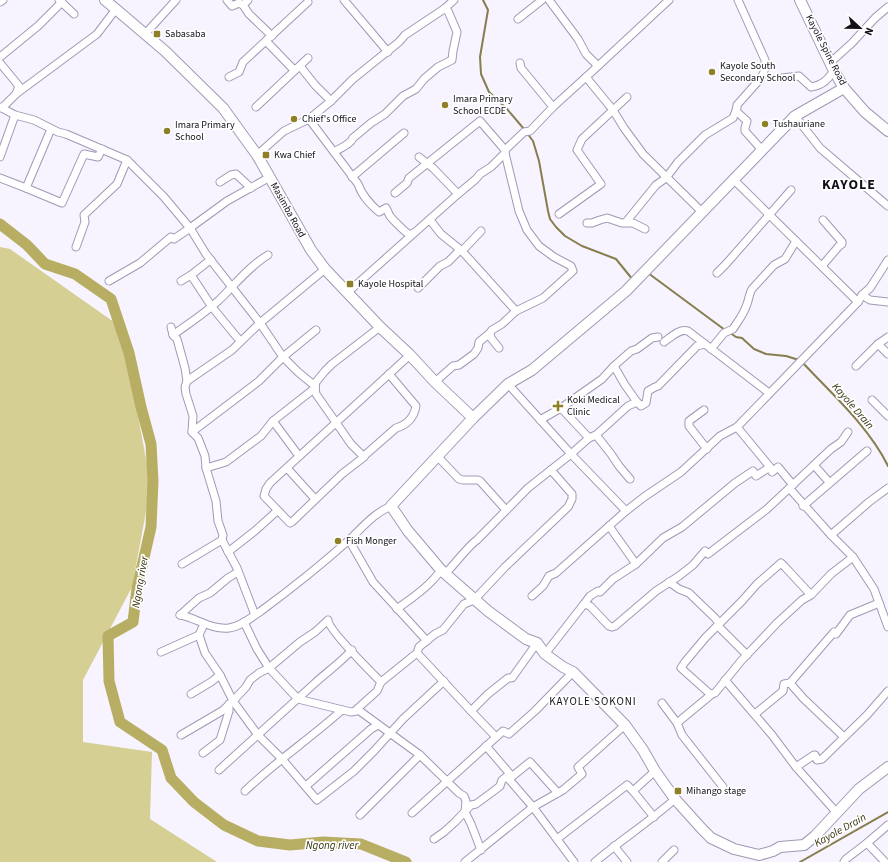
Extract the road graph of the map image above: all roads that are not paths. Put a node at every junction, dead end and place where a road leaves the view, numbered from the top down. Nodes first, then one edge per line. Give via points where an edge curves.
1 (3, 0) edge
2 (105, 0) edge
3 (176, 0) edge
4 (227, 0) edge
5 (344, 0) edge
6 (542, 0) edge
7 (549, 0) edge
8 (669, 0) edge
9 (738, 0) edge
10 (800, 0) edge
11 (60, 1) edge
12 (450, 1) edge
13 (0, 2) edge
14 (245, 2) edge
15 (308, 2) dead end
16 (888, 7) edge
17 (116, 9) junction
18 (444, 9) junction
19 (74, 14) dead end
20 (518, 19) dead end
21 (146, 34) junction
22 (269, 39) junction
23 (388, 52) junction
24 (0, 57) edge
25 (308, 58) dead end
26 (0, 63) edge
27 (520, 63) dead end
28 (598, 66) junction
29 (832, 66) junction
30 (297, 68) junction
31 (229, 77) dead end
32 (586, 77) junction
33 (782, 78) dead end
34 (844, 88) junction
35 (16, 94) junction
36 (628, 97) dead end
37 (331, 101) junction
38 (256, 107) dead end
39 (553, 107) junction
40 (1, 108) edge
41 (737, 108) junction
42 (613, 110) junction
43 (15, 115) junction
44 (795, 116) junction
45 (309, 119) junction
46 (51, 129) junction
47 (888, 131) edge
48 (404, 133) dead end
49 (102, 149) junction
50 (762, 150) junction
51 (505, 151) junction
52 (334, 152) junction
53 (256, 155) junction
54 (0, 157) edge
55 (419, 157) dead end
56 (127, 160) junction
57 (427, 163) junction
58 (270, 177) junction
59 (352, 177) junction
60 (0, 178) edge
61 (666, 178) junction
62 (733, 179) junction
63 (220, 182) dead end
64 (26, 188) junction
65 (251, 188) junction
66 (791, 190) dead end
67 (395, 193) dead end
68 (458, 194) junction
69 (888, 206) edge
70 (702, 212) junction
71 (559, 214) dead end
72 (771, 214) junction
73 (430, 220) junction
74 (823, 220) dead end
75 (626, 222) junction
76 (587, 223) dead end
77 (190, 228) junction
78 (645, 229) dead end
79 (481, 231) dead end
80 (413, 233) junction
81 (796, 241) junction
82 (76, 247) dead end
83 (461, 251) junction
84 (268, 255) dead end
85 (211, 260) junction
86 (888, 260) edge
87 (822, 266) junction
88 (325, 269) junction
89 (717, 273) dead end
90 (191, 275) junction
91 (109, 281) dead end
92 (181, 281) dead end
93 (232, 287) junction
94 (418, 288) dead end
95 (348, 292) junction
96 (862, 295) junction
97 (858, 302) junction
98 (888, 302) edge
99 (212, 307) junction
100 (516, 311) junction
101 (260, 323) junction
102 (171, 327) dead end
103 (380, 327) junction
104 (316, 330) dead end
105 (490, 333) junction
106 (173, 335) junction
107 (888, 337) edge
108 (240, 341) junction
109 (704, 344) junction
110 (878, 344) junction
111 (499, 348) dead end
112 (711, 349) junction
113 (888, 354) edge
114 (410, 355) junction
115 (283, 357) junction
116 (614, 366) junction
117 (856, 366) dead end
118 (389, 374) junction
119 (187, 381) junction
120 (435, 382) junction
121 (508, 384) junction
122 (315, 387) junction
123 (769, 393) junction
124 (872, 400) dead end
125 (637, 402) junction
126 (561, 408) junction
127 (704, 410) dead end
128 (888, 416) edge
129 (473, 418) junction
130 (540, 420) junction
131 (273, 421) junction
132 (336, 421) junction
133 (737, 427) junction
134 (192, 432) junction
135 (848, 432) dead end
136 (592, 436) junction
137 (707, 449) junction
138 (867, 451) dead end
139 (571, 454) junction
140 (299, 456) junction
141 (364, 456) junction
142 (438, 457) junction
143 (814, 465) junction
144 (206, 468) junction
145 (287, 468) junction
146 (551, 470) junction
147 (772, 472) dead end
148 (630, 479) dead end
149 (829, 482) junction
150 (791, 487) junction
151 (888, 488) edge
152 (315, 499) junction
153 (391, 506) junction
154 (803, 506) junction
155 (506, 510) junction
156 (626, 510) junction
157 (277, 511) junction
158 (609, 526) junction
159 (831, 536) junction
160 (222, 540) junction
161 (349, 540) junction
162 (228, 552) junction
163 (853, 557) junction
164 (182, 564) dead end
165 (636, 564) junction
166 (238, 572) junction
167 (443, 572) junction
168 (669, 582) junction
169 (811, 595) junction
170 (532, 596) dead end
171 (474, 600) junction
172 (879, 603) junction
173 (584, 604) junction
174 (397, 609) junction
175 (255, 615) junction
176 (244, 622) junction
177 (204, 624) junction
178 (718, 625) junction
179 (888, 627) edge
180 (199, 635) junction
181 (427, 641) junction
182 (537, 643) junction
183 (352, 650) junction
184 (161, 652) dead end
185 (418, 653) junction
186 (545, 654) junction
187 (747, 655) junction
188 (269, 668) junction
189 (573, 672) junction
190 (220, 675) junction
191 (725, 680) junction
192 (381, 682) junction
193 (444, 682) junction
194 (790, 683) junction
195 (888, 691) edge
196 (191, 694) dead end
197 (712, 694) junction
198 (298, 699) junction
199 (231, 703) junction
200 (662, 704) dead end
201 (357, 709) junction
202 (342, 710) junction
203 (470, 711) junction
204 (755, 714) junction
205 (677, 723) junction
206 (378, 724) junction
207 (625, 725) junction
208 (389, 732) junction
209 (181, 735) dead end
210 (258, 735) junction
211 (496, 737) junction
212 (844, 737) junction
213 (486, 746) junction
214 (203, 753) dead end
215 (420, 756) junction
216 (282, 759) junction
217 (796, 767) junction
218 (888, 767) edge
219 (219, 770) dead end
220 (655, 771) junction
221 (508, 778) junction
222 (448, 781) junction
223 (306, 786) junction
224 (723, 787) dead end
225 (633, 790) junction
226 (245, 791) dead end
227 (558, 793) junction
228 (675, 799) junction
229 (533, 807) junction
230 (465, 812) junction
231 (837, 812) junction
232 (412, 813) dead end
233 (360, 815) dead end
234 (654, 818) junction
235 (888, 825) edge
236 (434, 839) dead end
237 (557, 839) junction
238 (867, 843) junction
239 (614, 846) junction
240 (481, 850) junction
241 (674, 850) dead end
242 (474, 859) edge
243 (758, 859) edge
244 (465, 862) edge
245 (574, 862) edge
246 (595, 862) edge
247 (626, 862) edge
248 (662, 862) edge
249 (844, 862) edge
250 (885, 862) edge

1 - 13 street
2 - 17 street, Masimba Road
3 - 21 street
4 - 14 street via 232,6
5 - 23 street
6 - 20 street
7 - 28 street via 586,54
8 - 28 street
9 - 41 street via 765,60 765,67 764,74
10 - 29 street, Kayole Spine Road
11 - 19 street
11 - 24 street via 38,26
12 - 18 street
14 - 22 street via 249,14
15 - 22 street
16 - 29 street
17 - 21 street, Masimba Road
17 - 35 street via 97,34
18 - 23 street via 405,35
18 - 52 street via 448,11 457,32 452,60 435,70 416,89 403,96 385,114
21 - 53 street, Masimba Road via 223,108
22 - 30 street
22 - 31 street via 243,62 239,72
23 - 37 street via 353,79
25 - 30 street
26 - 35 street via 18,83
27 - 39 street via 521,68
28 - 32 street
29 - 33 street via 828,78 820,86 811,87 799,76
29 - 34 street, Kayole Spine Road
30 - 37 street
30 - 38 street
32 - 39 street
32 - 42 street
34 - 44 street
34 - 47 street, Kayole Spine Road via 865,112
35 - 40 street
36 - 42 street
37 - 45 street
39 - 51 street
40 - 43 street
41 - 50 street via 736,111 747,121 745,131
41 - 61 street via 732,118 705,135
42 - 61 street via 643,154
42 - 71 street via 582,139 577,150 602,184
43 - 46 street via 34,120
43 - 54 street
44 - 50 street
44 - 69 street via 820,148
45 - 52 street
45 - 53 street via 284,131
46 - 49 street
46 - 64 street
48 - 59 street
49 - 56 street
49 - 64 street via 98,158 84,154 62,203
50 - 62 street
51 - 57 street via 480,121
51 - 68 street via 491,167
51 - 100 street via 519,211 527,230 539,246 572,266 573,271 543,298
52 - 59 street
53 - 58 street, Masimba Road
55 - 57 street
56 - 77 street
56 - 82 street via 117,184 84,215 85,222
57 - 67 street via 408,178 407,183
57 - 68 street
58 - 65 street
58 - 88 street, Masimba Road via 311,250
59 - 80 street via 369,203 379,212 386,208 391,218 406,234
60 - 64 street
61 - 70 street
61 - 75 street via 656,185
62 - 70 street
62 - 72 street
63 - 65 street via 236,174
65 - 77 street
66 - 72 street
68 - 73 street
70 - 121 street via 626,291 532,370
72 - 81 street
72 - 89 street
73 - 80 street
73 - 83 street via 441,234
74 - 87 street via 842,244
75 - 76 street via 608,218 592,224
75 - 78 street
77 - 85 street
77 - 91 street via 174,239 171,238 140,263
79 - 83 street
80 - 95 street
81 - 87 street
81 - 112 street via 785,260 774,265 752,289 748,304 733,329 724,333
83 - 94 street via 440,266
83 - 100 street
84 - 93 street
85 - 90 street
85 - 93 street
86 - 96 street via 870,288
87 - 97 street
88 - 95 street, Masimba Road
88 - 101 street
90 - 92 street
90 - 99 street
93 - 99 street
93 - 101 street
95 - 103 street, Masimba Road
96 - 97 street
96 - 98 street via 870,300
97 - 123 street
99 - 106 street
99 - 108 street
100 - 105 street
101 - 108 street
101 - 115 street
102 - 106 street
103 - 114 street, Masimba Road
103 - 122 street via 332,364 316,382
104 - 115 street
105 - 111 street
105 - 120 street via 479,342 474,354 459,365 453,366
106 - 119 street via 177,339
107 - 110 street
108 - 119 street via 232,350
109 - 112 street
109 - 116 street via 685,330 681,330 661,339 652,338
109 - 125 street via 697,346 658,386 648,391 646,403 640,406
110 - 113 street
110 - 117 street
112 - 123 street
114 - 118 street
114 - 120 street, Masimba Road
115 - 122 street
115 - 134 street via 259,381
116 - 125 street
116 - 126 street via 602,379
118 - 132 street
118 - 141 street via 416,406 414,413 412,418 396,428
119 - 134 street via 185,387 193,416
120 - 129 street, Masimba Road
121 - 129 street
121 - 130 street
122 - 131 street
122 - 132 street via 316,394
123 - 133 street
124 - 128 street
125 - 136 street via 628,406
126 - 130 street
126 - 136 street
127 - 137 street via 689,423
129 - 142 street
130 - 139 street
131 - 140 street
131 - 144 street via 261,436 226,462
132 - 140 street
132 - 141 street via 351,444
133 - 137 street via 720,436
133 - 165 street via 770,467 756,476 752,471 735,483 690,521 663,538
134 - 144 street via 201,444
135 - 143 street via 841,442
136 - 139 street
136 - 148 street via 612,454
137 - 156 street via 681,472
138 - 149 street
139 - 146 street
139 - 156 street
140 - 145 street
141 - 152 street
142 - 153 street
142 - 155 street via 460,479 480,481
143 - 149 street
143 - 150 street
144 - 160 street via 216,501
145 - 152 street
145 - 157 street via 270,483 264,496
146 - 155 street
146 - 171 street via 572,494 568,507
147 - 150 street via 778,466
149 - 154 street
150 - 154 street
150 - 168 street via 738,533 708,554 706,551 693,565
151 - 159 street
152 - 157 street via 290,523
153 - 161 street via 379,512
153 - 167 street via 408,531
154 - 159 street
155 - 167 street
156 - 158 street
157 - 162 street
158 - 165 street
158 - 170 street via 556,573 549,576
159 - 163 street
160 - 162 street
160 - 164 street
161 - 174 street via 373,582
161 - 175 street
162 - 166 street
163 - 169 street
163 - 172 street via 874,589
165 - 173 street via 618,575 600,592 590,596
166 - 175 street
166 - 177 street via 210,594 199,598 180,615
167 - 171 street
167 - 174 street
168 - 173 street via 612,627 590,606
168 - 178 street via 689,593 715,618
169 - 178 street via 781,564 757,584
169 - 187 street via 777,623
171 - 181 street via 464,604 443,630
171 - 182 street via 526,639
172 - 179 street
172 - 194 street via 850,615 836,634 834,632
173 - 186 street
174 - 181 street
175 - 176 street
176 - 177 street via 231,628
176 - 188 street
177 - 180 street
178 - 187 street
178 - 197 street via 682,668
180 - 184 street
180 - 190 street via 205,653
181 - 185 street via 419,647
182 - 186 street
182 - 203 street via 512,678 508,678
183 - 188 street via 328,625 328,620
183 - 192 street
183 - 198 street
185 - 192 street
185 - 193 street
186 - 189 street
187 - 191 street
188 - 198 street
188 - 199 street via 250,680
189 - 207 street
189 - 211 street via 509,734 503,731
190 - 196 street
190 - 199 street
191 - 197 street
191 - 204 street
192 - 201 street via 377,691
193 - 203 street
193 - 208 street
194 - 204 street via 784,684 783,691
194 - 212 street
195 - 212 street
197 - 205 street
198 - 202 street
198 - 210 street
199 - 209 street
199 - 210 street
199 - 214 street via 220,740
200 - 205 street
201 - 202 street via 354,712
201 - 206 street
202 - 216 street
203 - 211 street
204 - 217 street
205 - 224 street via 682,735
206 - 208 street
206 - 223 street
207 - 220 street
207 - 227 street via 578,767 582,774
208 - 215 street
208 - 223 street via 354,771 318,800
210 - 216 street
210 - 219 street
211 - 213 street
212 - 217 street via 822,759 817,760 814,754
213 - 221 street via 510,772
213 - 222 street
215 - 222 street
215 - 233 street
216 - 223 street
216 - 226 street
217 - 231 street
218 - 231 street via 859,789
220 - 225 street
220 - 228 street
221 - 227 street via 530,762
221 - 229 street
221 - 230 street
222 - 230 street via 464,796
222 - 232 street
225 - 234 street
225 - 237 street via 627,785
227 - 229 street
228 - 234 street
228 - 243 street via 712,838
229 - 237 street
229 - 240 street
230 - 236 street
230 - 240 street
231 - 243 street via 804,845 780,847
234 - 239 street
235 - 238 street
237 - 245 street
238 - 249 street
238 - 250 street
239 - 246 street
239 - 247 street
240 - 242 street
241 - 248 street
242 - 244 street

